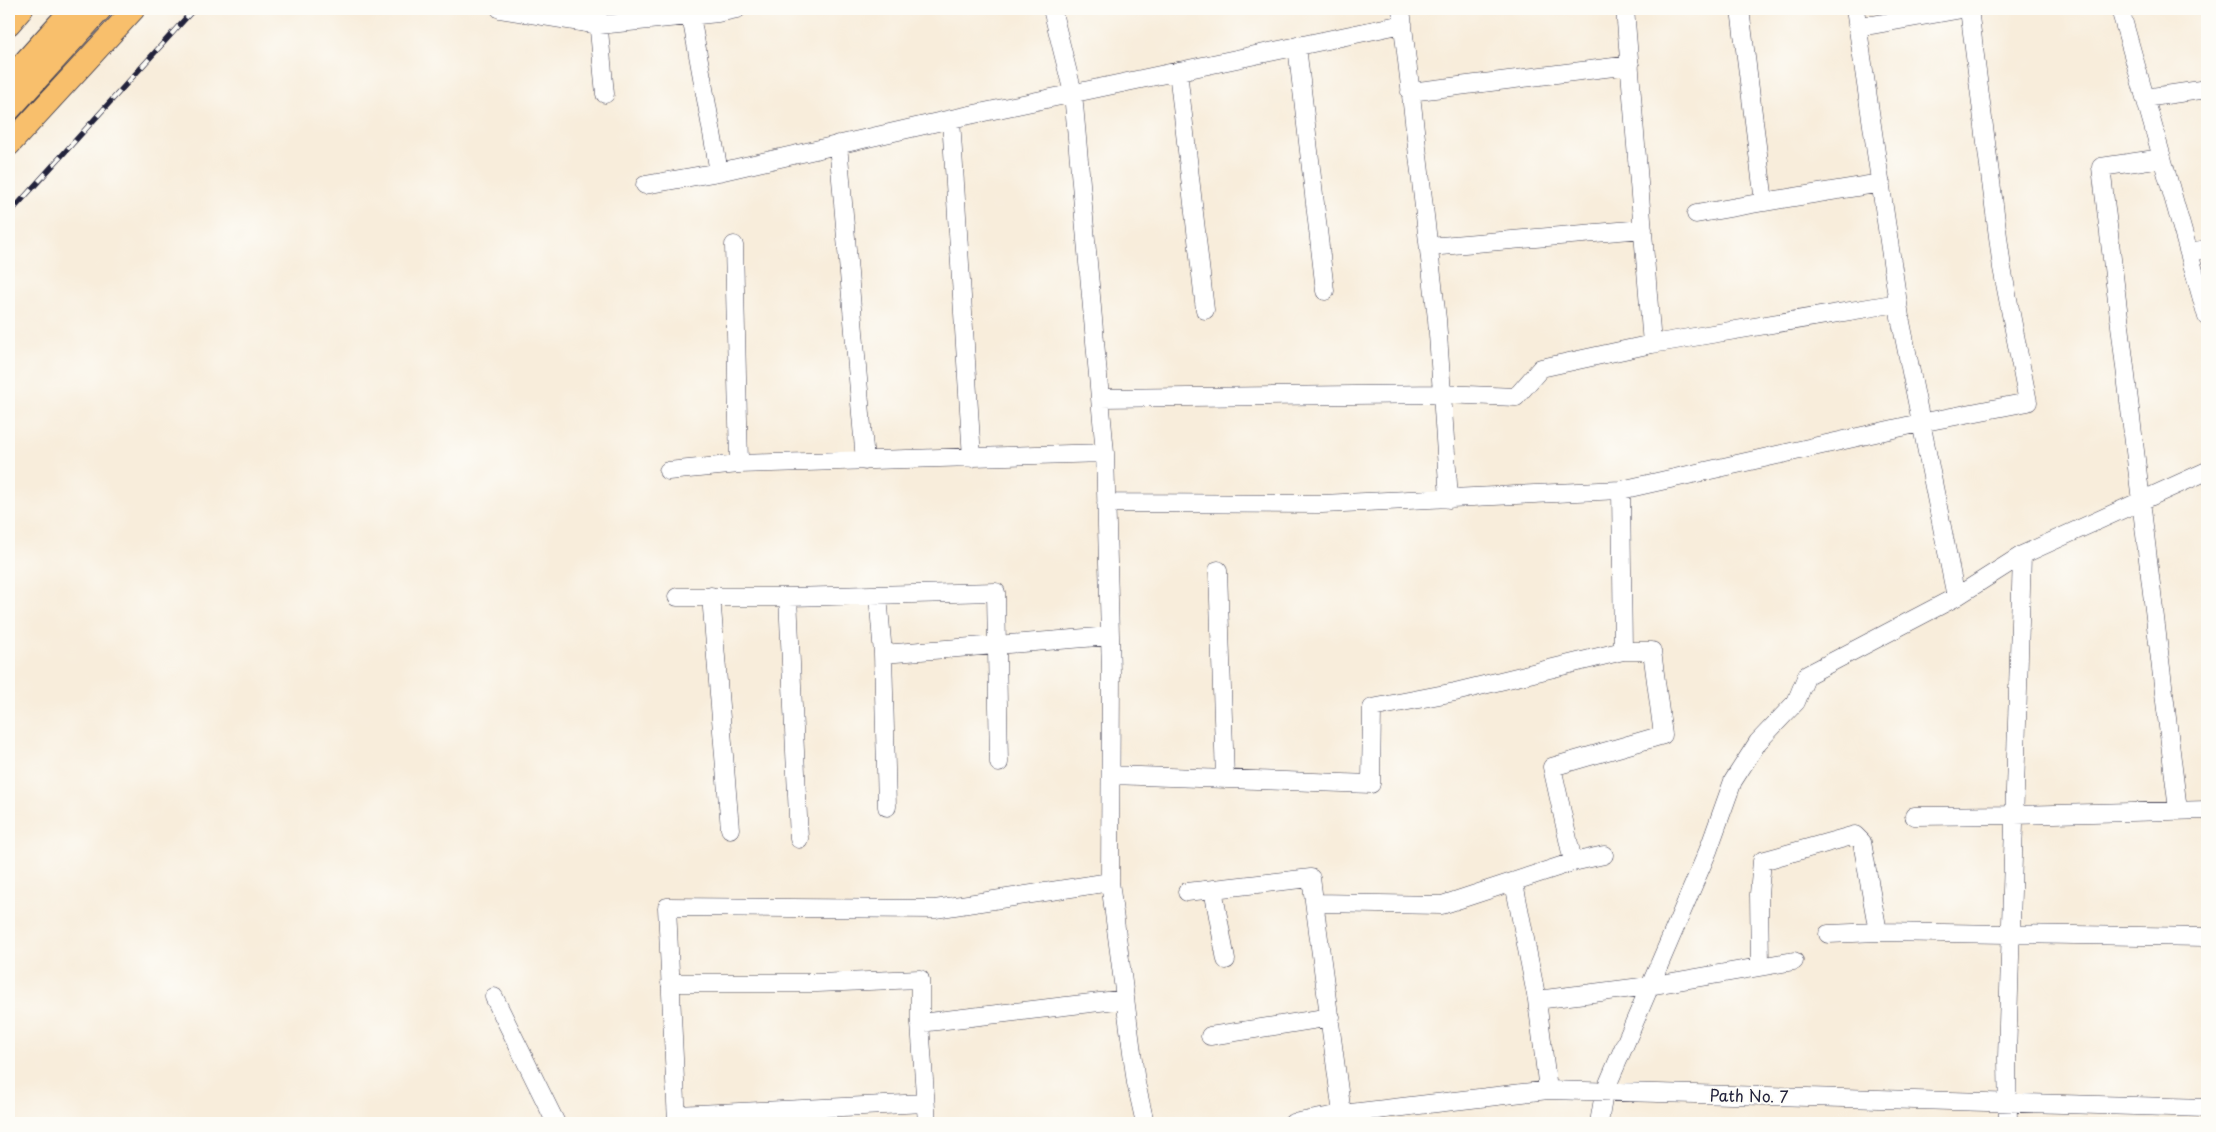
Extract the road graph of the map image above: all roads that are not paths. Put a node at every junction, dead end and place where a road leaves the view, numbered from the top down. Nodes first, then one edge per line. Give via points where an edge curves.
1 (22, 9) edge
2 (72, 9) edge
3 (101, 9) edge
4 (134, 9) edge
5 (500, 9) edge
6 (737, 9) edge
7 (1052, 9) edge
8 (1625, 9) edge
9 (1740, 9) edge
10 (1962, 9) edge
11 (1969, 9) edge
12 (2120, 9) edge
13 (718, 11) edge
14 (691, 16) junction
15 (1402, 16) edge
16 (598, 17) edge
17 (1856, 17) edge
18 (9, 24) edge
19 (1297, 46) junction
20 (1630, 65) junction
21 (1178, 71) junction
22 (9, 79) edge
23 (2207, 89) edge
24 (1410, 92) junction
25 (1073, 93) junction
26 (605, 94) dead end
27 (2145, 98) junction
28 (9, 110) edge
29 (951, 119) junction
30 (838, 144) junction
31 (9, 145) edge
32 (2162, 158) junction
33 (719, 172) junction
34 (1880, 183) junction
35 (645, 185) dead end
36 (1764, 202) junction
37 (1696, 214) dead end
38 (1643, 229) junction
39 (734, 245) dead end
40 (1429, 247) junction
41 (2207, 250) edge
42 (2189, 252) junction
43 (1326, 290) dead end
44 (1898, 303) junction
45 (1205, 310) dead end
46 (2207, 317) edge
47 (1652, 344) junction
48 (1443, 394) junction
49 (1100, 398) junction
50 (1920, 423) junction
51 (1105, 453) junction
52 (972, 458) junction
53 (865, 461) junction
54 (739, 464) junction
55 (668, 471) dead end
56 (2207, 471) edge
57 (1621, 490) junction
58 (1449, 499) junction
59 (2141, 499) junction
60 (1106, 503) junction
61 (2022, 556) junction
62 (1218, 570) dead end
63 (878, 594) junction
64 (711, 596) junction
65 (677, 597) dead end
66 (788, 597) junction
67 (1956, 597) junction
68 (1110, 636) junction
69 (996, 646) junction
70 (1623, 651) junction
71 (883, 654) junction
72 (999, 763) dead end
73 (1111, 775) junction
74 (1225, 778) junction
75 (887, 807) dead end
76 (2178, 810) junction
77 (2207, 810) edge
78 (1914, 816) dead end
79 (2015, 816) junction
80 (730, 829) dead end
81 (799, 839) dead end
82 (1604, 855) dead end
83 (1573, 862) junction
84 (1110, 882) junction
85 (1514, 883) junction
86 (1213, 889) junction
87 (1187, 892) dead end
88 (1315, 903) junction
89 (1878, 932) junction
90 (1828, 934) dead end
91 (2011, 935) junction
92 (2207, 937) edge
93 (1226, 960) dead end
94 (1794, 961) dead end
95 (1760, 965) junction
96 (670, 983) junction
97 (1649, 986) junction
98 (494, 997) dead end
99 (1125, 999) junction
100 (1537, 1000) junction
101 (1331, 1017) junction
102 (920, 1023) junction
103 (1210, 1036) dead end
104 (1548, 1090) junction
105 (1604, 1093) junction
106 (2008, 1101) junction
107 (925, 1103) junction
108 (2207, 1108) edge
109 (1342, 1114) junction
110 (677, 1119) edge
111 (556, 1123) edge
112 (928, 1123) edge
113 (1145, 1123) edge
114 (1293, 1123) edge
115 (1598, 1123) edge
116 (2008, 1123) edge

1 - 18 main road
2 - 22 main road
3 - 28 main road
4 - 31 main road
5 - 16 street
6 - 13 street
7 - 25 street
8 - 20 street
9 - 36 street
10 - 17 street via 1872,25
11 - 50 street via 2002,268 2028,402
12 - 27 street
13 - 14 street
14 - 16 street
14 - 33 street
15 - 19 street
15 - 24 street
16 - 26 street
17 - 34 street
19 - 21 street
19 - 43 street
20 - 24 street
20 - 38 street
21 - 25 street
21 - 45 street
23 - 27 street
24 - 40 street
25 - 29 street
25 - 49 street
27 - 32 street
29 - 30 street
29 - 52 street
30 - 33 street
30 - 53 street
32 - 42 street
32 - 59 street via 2101,167
33 - 35 street
34 - 36 street
34 - 44 street
36 - 37 street
38 - 40 street
38 - 47 street
39 - 54 street
40 - 48 street
41 - 42 street
42 - 46 street
44 - 47 street
44 - 50 street
47 - 48 street via 1541,368 1516,397
48 - 49 street
48 - 58 street
49 - 51 street
50 - 57 street
50 - 67 street
51 - 52 street
51 - 60 street
52 - 53 street
53 - 54 street
54 - 55 street
56 - 59 street
57 - 58 street
57 - 70 street
58 - 60 street via 1322,504
59 - 61 street
59 - 76 street
60 - 68 street
61 - 67 street
61 - 79 street
62 - 74 street
63 - 66 street
63 - 69 street via 996,592
63 - 71 street
64 - 65 street
64 - 66 street
64 - 80 street
66 - 81 street
67 - 97 street via 1807,674 1796,702 1758,742 1733,781 1708,851
68 - 69 street
68 - 73 street
69 - 71 street
69 - 72 street
70 - 74 street via 1455,692 1372,708 1371,784
70 - 83 street via 1652,651 1663,735 1552,767
71 - 75 street
73 - 74 street
73 - 84 street
76 - 77 street
76 - 79 street
78 - 79 street
79 - 91 street
82 - 83 street
83 - 85 street
84 - 96 street via 935,909 667,907
84 - 99 street
85 - 88 street via 1442,905
85 - 100 street
86 - 87 street
86 - 88 street via 1311,878
86 - 93 street
88 - 101 street
89 - 90 street
89 - 91 street
89 - 95 street via 1862,842 1858,836 1766,859 1761,865 1759,894
91 - 92 street
91 - 106 street
94 - 95 street
95 - 97 street
96 - 102 street via 920,980
96 - 110 street
97 - 100 street
97 - 105 street
98 - 111 street
99 - 102 street
99 - 113 street via 1136,1083
100 - 104 street
101 - 103 street
101 - 109 street
102 - 107 street
104 - 105 street, Path No. 7
104 - 109 street, Path No. 7
105 - 106 street, Path No. 7
105 - 115 street
106 - 108 street, Path No. 7
106 - 116 street
107 - 110 street
107 - 112 street
109 - 114 street, Path No. 7

